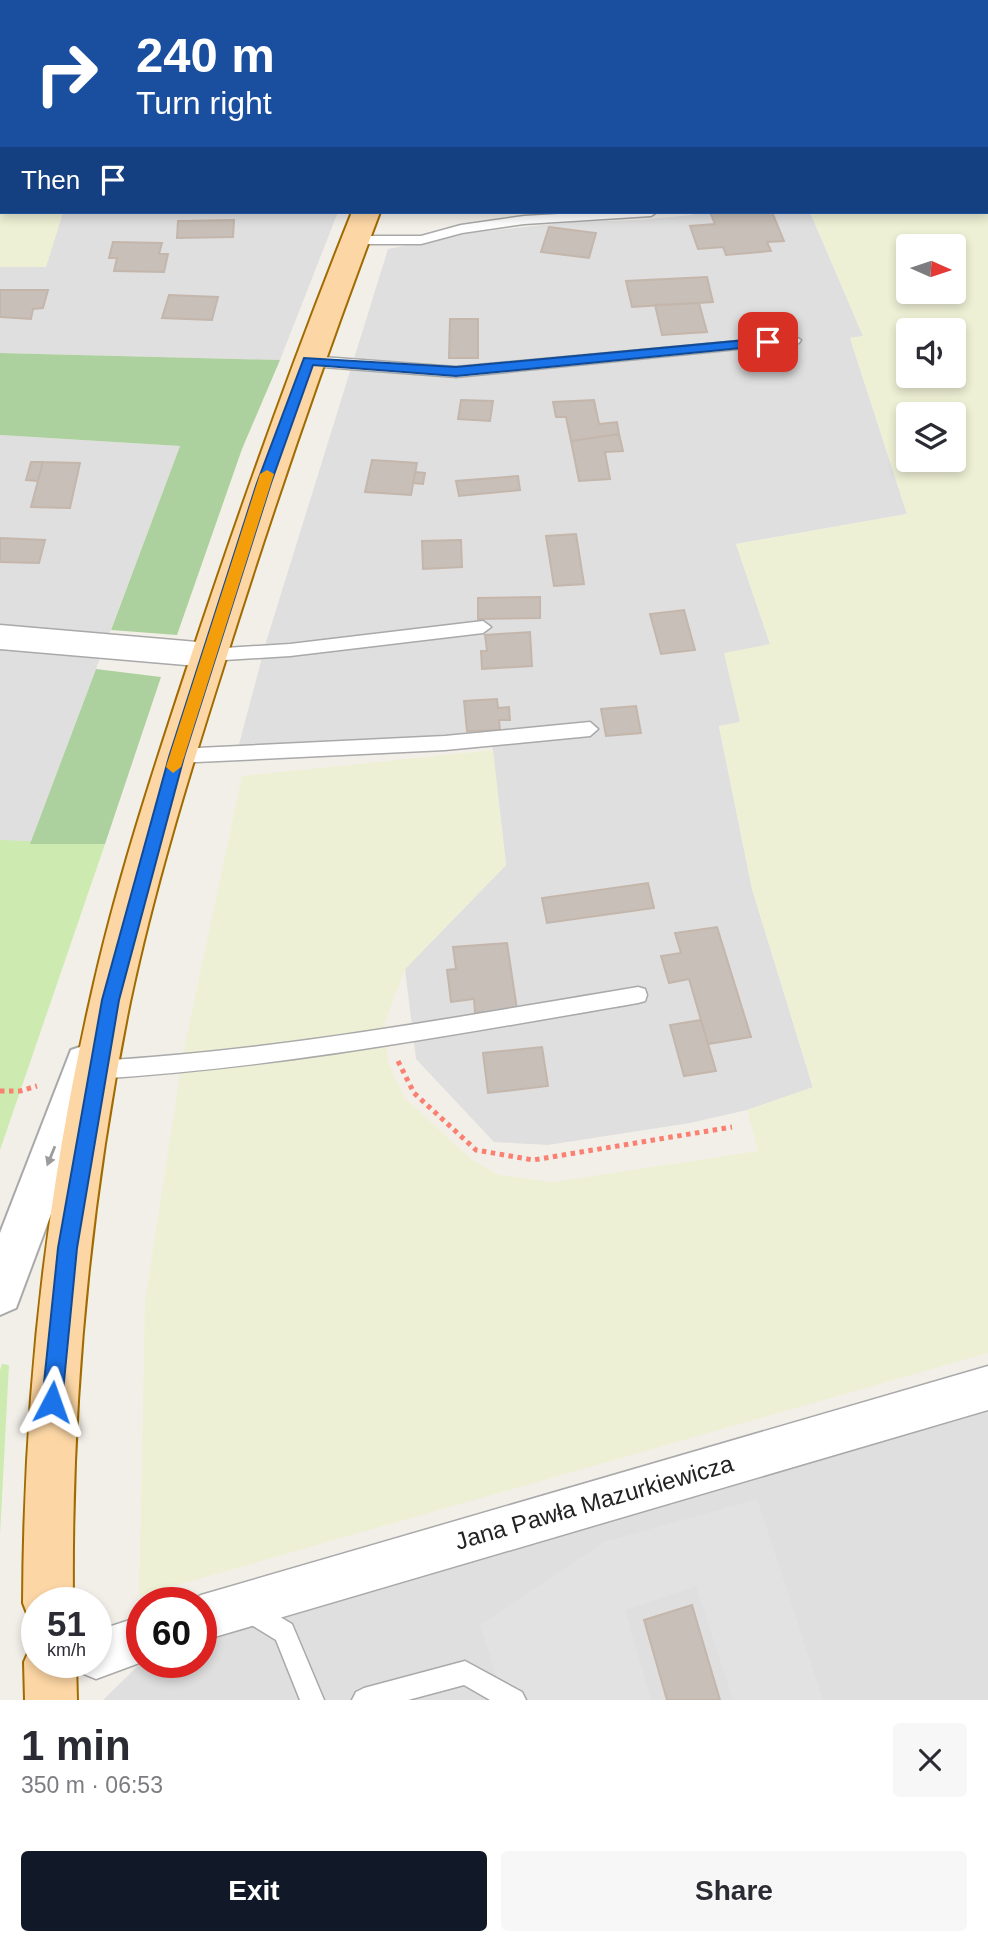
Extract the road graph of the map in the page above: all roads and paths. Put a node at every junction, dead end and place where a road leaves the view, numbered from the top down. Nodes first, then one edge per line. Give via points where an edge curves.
1 (619, 214) edge
2 (360, 226) edge
3 (794, 340) dead end
4 (309, 361) junction
5 (483, 627) dead end
6 (0, 637) edge
7 (209, 655) junction
8 (590, 729) dead end
9 (176, 757) junction
10 (638, 995) dead end
11 (400, 1037) junction
12 (91, 1070) junction
13 (0, 1091) edge
14 (20, 1091) dead end
15 (732, 1127) dead end
16 (0, 1292) edge
17 (988, 1388) edge
18 (48, 1587) edge
19 (220, 1612) edge
20 (312, 1700) edge
21 (364, 1700) edge
22 (514, 1700) edge

1 - 2 lane via 524,220 421,240
2 - 4 main road
3 - 4 lane via 456,372
4 - 7 main road
5 - 7 lane
6 - 7 street
7 - 9 main road
8 - 9 lane via 445,743
9 - 12 main road
10 - 11 lane
11 - 12 lane via 256,1058
11 - 15 path via 397,1065 414,1093 476,1150 533,1160
12 -> 16 street
12 - 18 main road via 55,1354
13 - 14 path
17 - 19 street, Jana Pawła Mazurkiewicza
19 - 20 lane via 284,1632
21 - 22 lane via 465,1673

